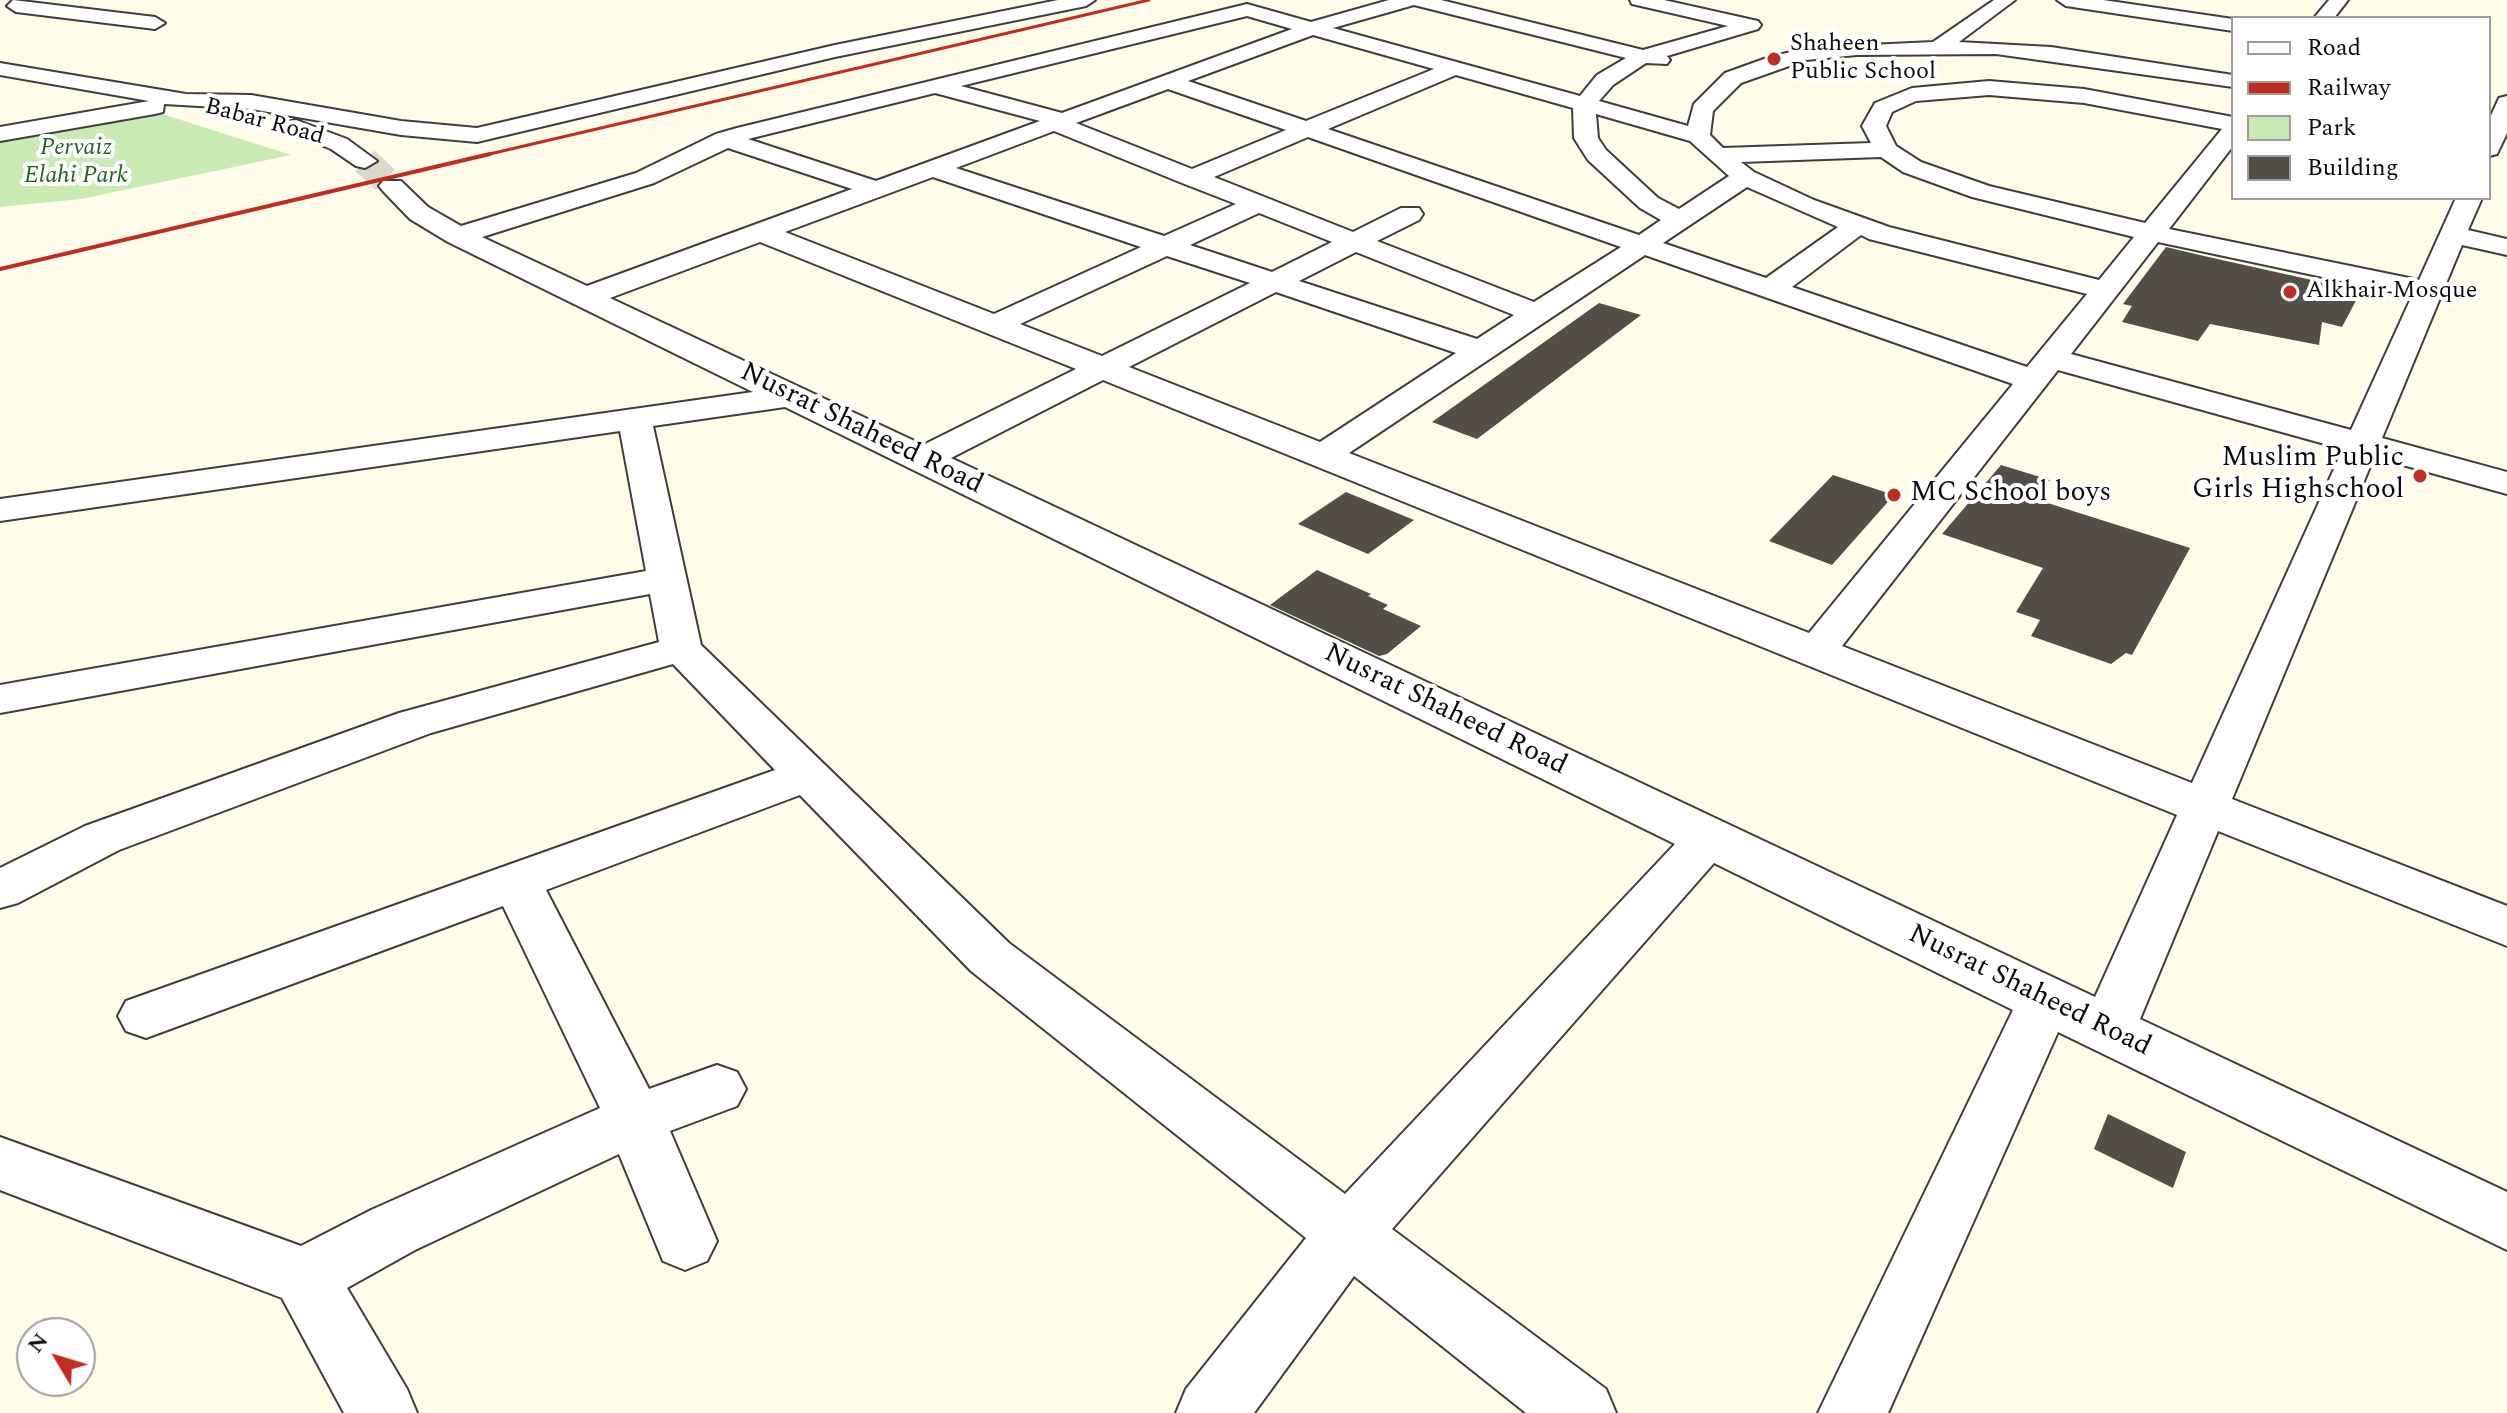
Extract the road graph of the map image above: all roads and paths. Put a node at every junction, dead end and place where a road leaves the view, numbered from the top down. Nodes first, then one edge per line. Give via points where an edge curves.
1 (27, 0) edge
2 (1086, 0) edge
3 (1410, 0) edge
4 (1418, 0) edge
5 (1639, 0) edge
6 (2006, 0) edge
7 (2066, 0) edge
8 (2339, 0) edge
9 (2326, 16) edge
10 (155, 23) dead end
11 (2231, 25) edge
12 (1315, 27) junction
13 (1797, 35) dead end
14 (1941, 46) junction
15 (1884, 48) junction
16 (1857, 49) junction
17 (1643, 56) junction
18 (1454, 68) junction
19 (0, 69) edge
20 (1733, 78) junction
21 (1167, 81) junction
22 (2231, 81) edge
23 (933, 86) junction
24 (1957, 90) junction
25 (186, 101) junction
26 (2507, 103) edge
27 (1584, 105) junction
28 (1059, 121) junction
29 (2231, 124) edge
30 (1308, 131) junction
31 (2231, 133) edge
32 (0, 134) edge
33 (1698, 136) junction
34 (724, 139) junction
35 (2491, 144) edge
36 (1886, 150) junction
37 (1717, 155) junction
38 (932, 168) junction
39 (379, 174) joint
40 (1745, 177) junction
41 (1191, 178) junction
42 (876, 189) junction
43 (1257, 204) junction
44 (1410, 214) dead end
45 (2461, 217) edge
46 (1680, 220) junction
47 (1856, 226) junction
48 (2507, 228) edge
49 (760, 232) junction
50 (2151, 233) junction
51 (458, 236) junction
52 (1355, 242) junction
53 (1641, 245) junction
54 (1165, 246) junction
55 (2507, 247) edge
56 (1274, 282) junction
57 (1770, 289) junction
58 (2106, 290) junction
59 (2430, 291) junction
60 (585, 297) junction
61 (1537, 314) junction
62 (994, 325) junction
63 (1481, 351) junction
64 (1103, 369) junction
65 (2042, 369) junction
66 (791, 396) junction
67 (635, 419) junction
68 (2361, 442) junction
69 (1321, 456) junction
70 (922, 459) junction
71 (2507, 483) edge
72 (0, 510) edge
73 (666, 579) junction
74 (681, 649) junction
75 (1815, 652) junction
76 (0, 699) edge
77 (807, 775) junction
78 (2204, 807) junction
79 (1709, 838) junction
80 (516, 881) junction
81 (0, 890) edge
82 (2507, 927) edge
83 (2045, 1000) junction
84 (146, 1016) dead end
85 (2108, 1030) junction
86 (717, 1089) dead end
87 (635, 1119) junction
88 (0, 1163) edge
89 (2507, 1222) edge
90 (1349, 1233) junction
91 (685, 1241) dead end
92 (305, 1277) junction
93 (382, 1413) edge
94 (1211, 1413) edge
95 (1581, 1413) edge
96 (1853, 1413) edge

1 - 10 street via 16,6
2 - 25 street via 835,51 477,135 401,128 251,102
3 - 12 street
4 - 17 street
5 - 17 street via 1759,27
6 - 14 street
7 - 11 street
8 - 9 street
12 - 18 street
12 - 21 street
12 - 23 street via 1247,10
13 - 16 street
14 - 15 street
14 - 22 street via 2051,53
15 - 16 street
15 - 24 street
16 - 20 street via 1787,58
17 - 20 street
17 - 27 street via 1605,80
18 - 27 street
18 - 30 street
19 - 25 street
20 - 33 street via 1702,109
21 - 28 street
21 - 30 street
23 - 28 street
23 - 34 street
24 - 29 street via 2036,90
24 - 36 street via 1912,95 1883,108 1874,126
25 - 32 street, Babar Road
25 - 39 street, Babar Road via 217,113 299,128 339,144
26 - 35 street
27 - 33 street
27 - 46 street via 1586,138 1597,155 1641,197
28 - 38 street
28 - 41 street
30 - 41 street
30 - 53 street
31 - 50 street
33 - 37 street
34 - 42 street
34 - 51 street via 645,178
36 - 37 street
36 - 50 street via 1936,178
37 - 40 street
38 - 42 street
38 - 54 street
39 - 51 street, Nusrat Shaheed Road via 419,213
40 - 46 street
40 - 47 street
41 - 43 street
42 - 49 street
43 - 52 street
43 - 54 street
44 - 52 street
45 - 48 street
45 - 55 street
45 - 59 street
46 - 53 street
47 - 57 street
47 - 58 street
49 - 60 street
49 - 62 street
50 - 58 street
50 - 59 street
51 - 60 street, Nusrat Shaheed Road
52 - 56 street
52 - 61 street
53 - 57 street
53 - 61 street
54 - 56 street
54 - 62 street
56 - 63 street
56 - 64 street
57 - 65 street
58 - 65 street
59 - 68 street
60 - 66 street, Nusrat Shaheed Road
61 - 63 street
62 - 64 street
63 - 69 street
64 - 69 street
64 - 70 street
65 - 68 street
65 - 75 street
66 - 67 street
66 - 70 street, Nusrat Shaheed Road
67 - 72 street
67 - 73 street
68 - 71 street
68 - 78 street
69 - 75 street
70 - 79 street, Nusrat Shaheed Road
73 - 74 street
73 - 76 street
74 - 77 street
74 - 81 street via 415,723 102,838
75 - 78 street
77 - 80 street
77 - 90 street via 990,957
78 - 82 street
78 - 85 street
79 - 83 street, Nusrat Shaheed Road
79 - 90 street
80 - 84 street
80 - 87 street
83 - 85 street, Nusrat Shaheed Road
83 - 96 street
85 - 89 street, Nusrat Shaheed Road
86 - 87 street
87 - 91 street
87 - 92 street via 393,1230
88 - 92 street
90 - 94 street
90 - 95 street
92 - 93 street

